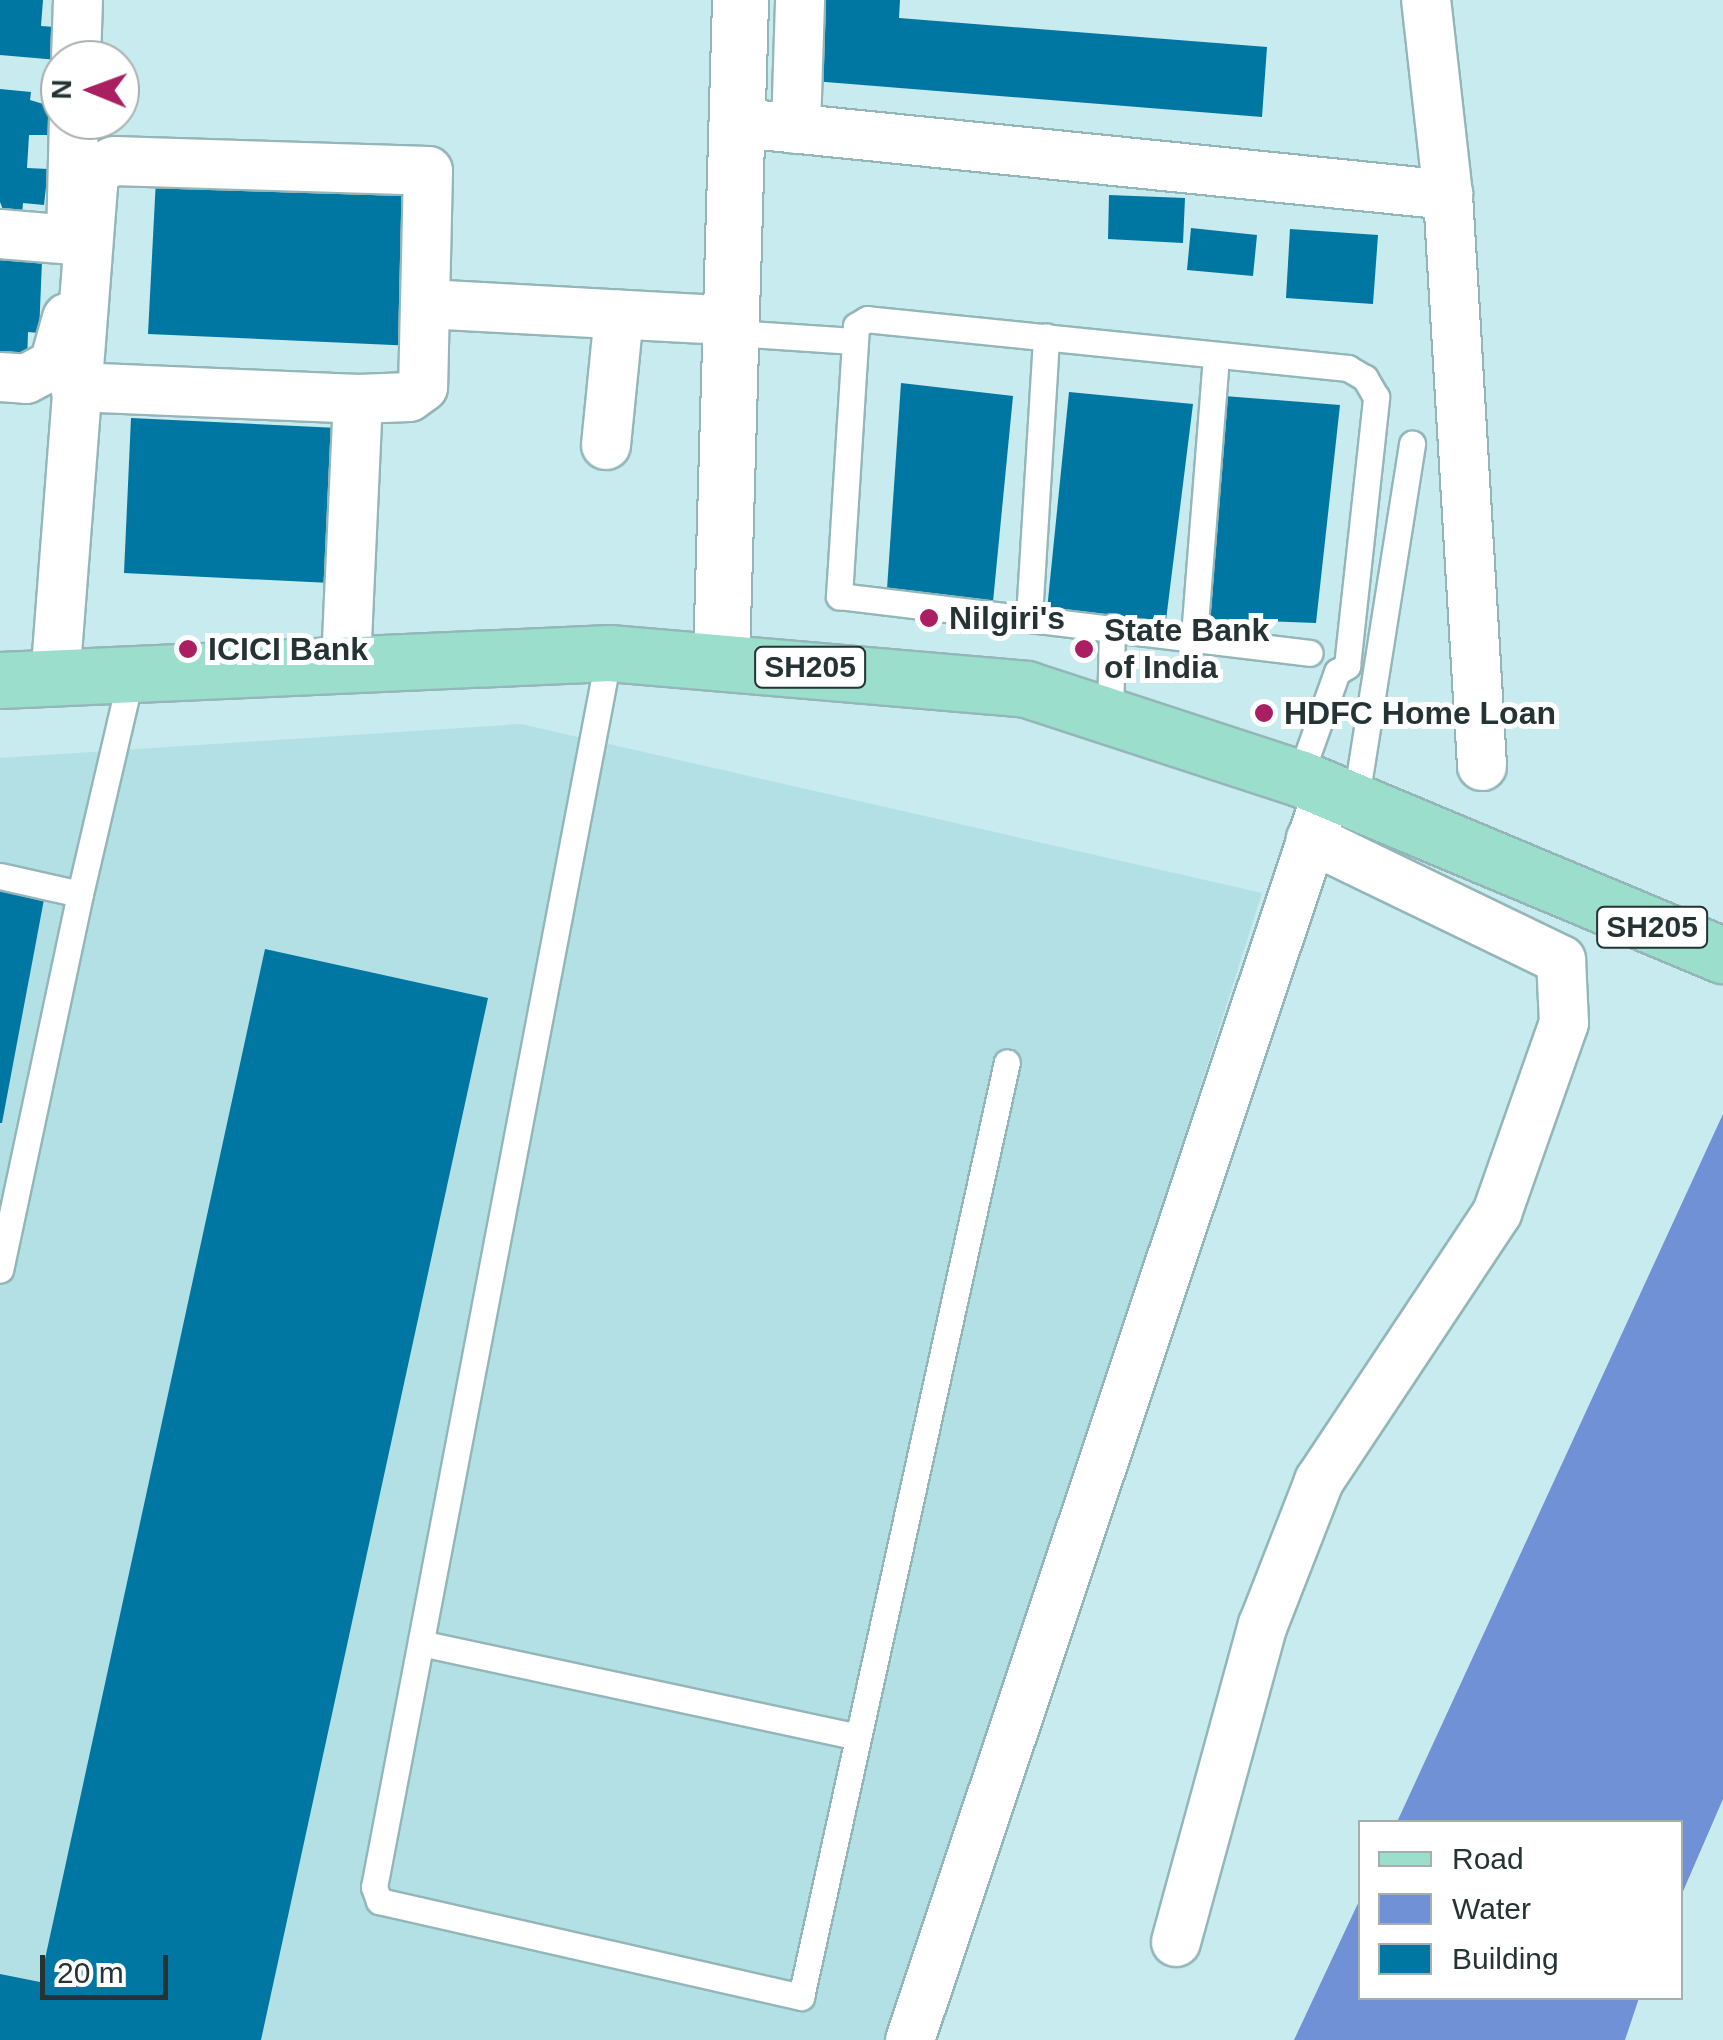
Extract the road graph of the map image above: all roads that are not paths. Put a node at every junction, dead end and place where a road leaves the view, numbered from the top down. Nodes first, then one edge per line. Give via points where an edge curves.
1 (78, 0) edge
2 (740, 0) edge
3 (800, 0) edge
4 (1426, 0) edge
5 (77, 40) edge
6 (742, 123) junction
7 (796, 129) junction
8 (74, 140) edge
9 (1448, 195) junction
10 (0, 234) edge
11 (71, 240) junction
12 (426, 304) junction
13 (619, 314) junction
14 (717, 326) junction
15 (1046, 337) junction
16 (854, 341) junction
17 (1216, 356) junction
18 (0, 377) edge
19 (74, 387) junction
20 (358, 399) junction
21 (1412, 443) dead end
22 (606, 445) dead end
23 (1029, 617) junction
24 (1112, 627) junction
25 (1194, 636) junction
26 (608, 652) junction
27 (1310, 653) dead end
28 (721, 657) junction
29 (346, 666) junction
30 (130, 679) junction
31 (0, 680) edge
32 (54, 680) junction
33 (1110, 716) junction
34 (1482, 766) dead end
35 (1323, 803) junction
36 (0, 876) edge
37 (80, 894) junction
38 (1723, 954) edge
39 (1007, 1062) dead end
40 (0, 1270) edge
41 (425, 1644) junction
42 (853, 1736) junction
43 (1176, 1942) dead end
44 (910, 2040) edge

1 - 5 street
2 - 6 street
3 - 7 street
4 - 9 street
6 - 7 street
6 - 14 street
7 - 9 street
8 - 11 street
9 - 34 street
10 - 11 street
11 - 18 street via 62,355 26,379
12 - 13 street
12 - 19 street via 431,186 422,168 101,163
12 - 20 street via 423,388 410,397
13 - 14 street
13 - 22 street
14 - 16 lane
14 - 28 street
15 - 16 lane via 868,319 856,326
15 - 17 lane
15 - 23 lane
16 - 23 lane via 838,596
17 - 25 lane
17 - 35 lane via 1348,368 1376,397 1347,666 1337,672
19 - 20 street
19 - 32 street
20 - 29 street
21 - 35 lane
23 - 24 lane
24 - 25 lane
24 - 33 lane
25 - 27 lane
26 - 28 main road, SH205
26 - 29 main road, SH205
26 - 41 lane
28 - 33 main road, SH205 via 1026,689
29 - 30 main road, SH205
30 - 32 main road, SH205
30 - 37 lane
31 - 32 main road, SH205
33 - 35 main road, SH205
35 - 38 main road, SH205
35 - 43 street via 1561,960 1564,1023 1497,1214 1407,1338 1318,1480 1263,1625
35 - 44 street
36 - 37 lane
37 - 40 lane
39 - 42 lane
41 - 42 lane
41 - 42 lane via 374,1896 798,2000

